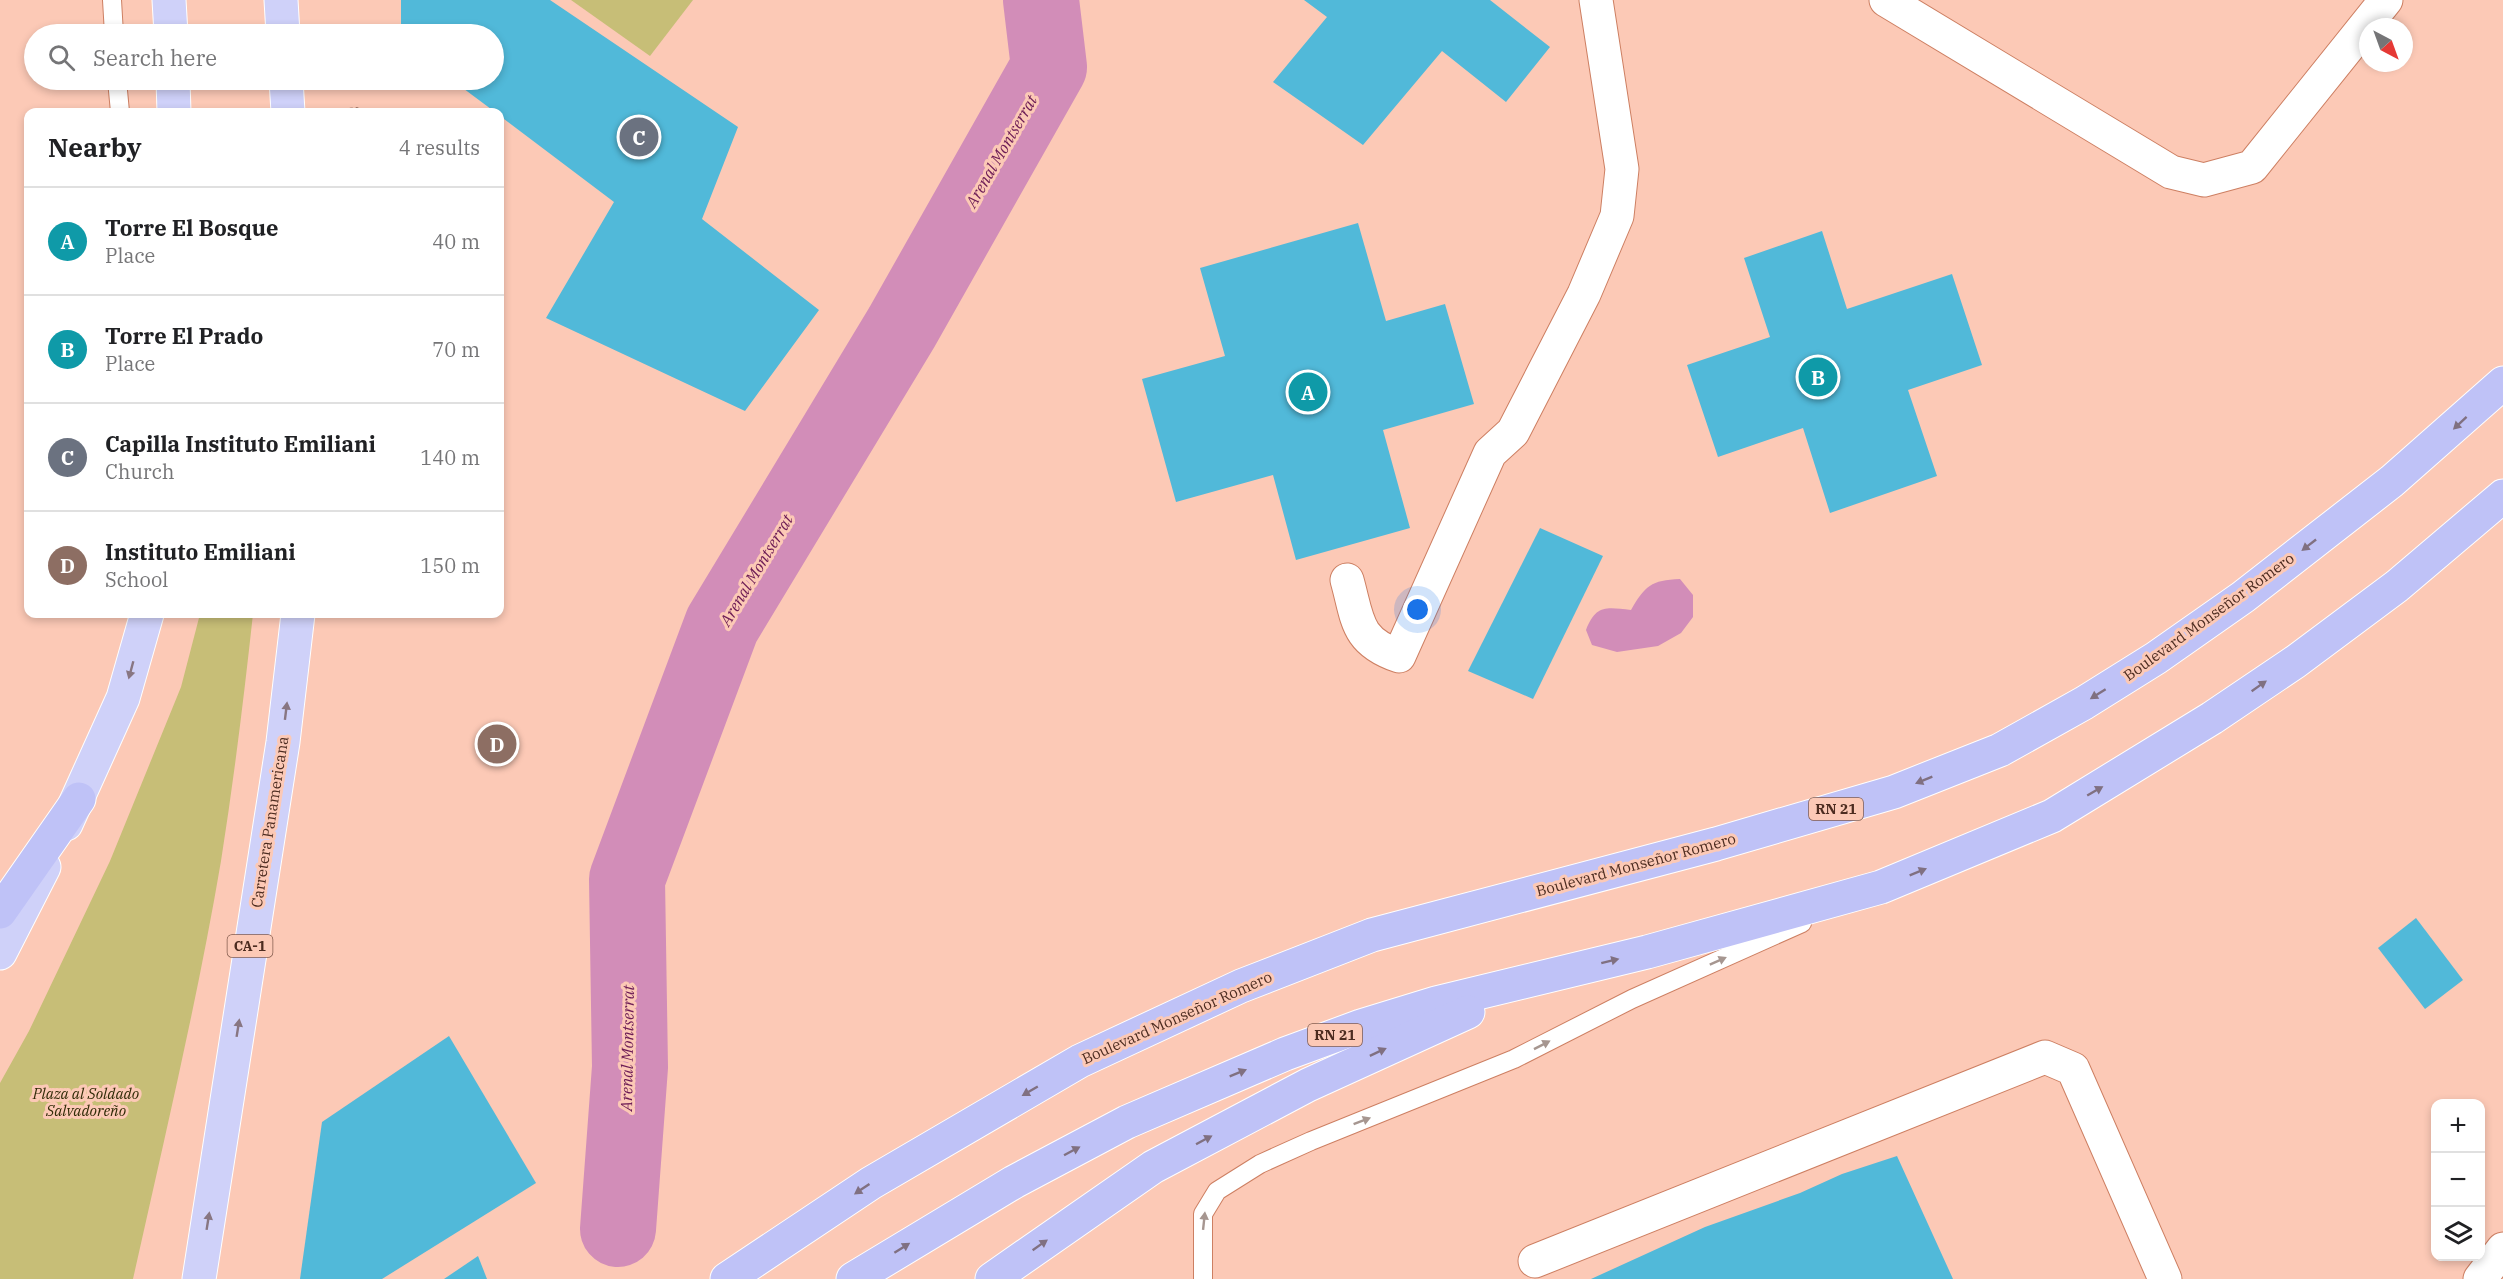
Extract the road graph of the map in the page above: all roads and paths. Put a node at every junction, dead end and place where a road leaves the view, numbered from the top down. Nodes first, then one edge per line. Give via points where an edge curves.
1 (112, 0) edge
2 (169, 0) edge
3 (281, 0) edge
4 (1596, 0) edge
5 (1886, 0) edge
6 (2386, 0) edge
7 (113, 24) edge
8 (170, 24) edge
9 (282, 24) edge
10 (118, 90) edge
11 (173, 90) edge
12 (287, 90) edge
13 (120, 108) edge
14 (174, 108) edge
15 (288, 108) edge
16 (2503, 383) edge
17 (2503, 496) edge
18 (1347, 580) dead end
19 (146, 618) edge
20 (298, 618) edge
21 (79, 799) junction
22 (1881, 887) junction
23 (0, 912) edge
24 (0, 953) edge
25 (1553, 974) junction
26 (2503, 1249) edge
27 (1535, 1261) dead end
28 (199, 1279) edge
29 (728, 1279) edge
30 (853, 1279) edge
31 (992, 1279) edge
32 (1203, 1279) edge
33 (2165, 1279) edge
34 (2480, 1279) edge

1 - 7 lane
2 - 8 main road
3 - 9 main road
4 - 18 street via 1622,169 1617,216 1596,269 1513,432 1490,453 1399,656 1381,650 1361,633
5 - 6 street via 2171,172 2204,180 2252,167
10 - 13 lane
11 - 14 main road
12 - 15 main road
16 -> 29 highway, Boulevard Monseñor Romero / RN 21 via 2392,481 2243,597 2084,704 2000,750 1894,792 1716,844 1372,935 1241,986 1080,1061 871,1183
22 -> 17 highway, RN 21 via 2052,816 2176,741 2295,662 2397,586
19 -> 21 main road via 123,698
28 -> 20 main road, Carretera Panamericana / CA-1 via 283,742
21 - 23 highway
21 - 24 main road
25 -> 22 highway, RN 21
32 -> 22 lane via 1203,1214 1217,1191 1260,1164 1514,1059 1632,999
30 -> 25 highway, RN 21 via 1014,1182 1127,1122 1275,1058 1361,1026
31 -> 25 highway via 1152,1167 1308,1085
26 - 34 street
27 - 33 street via 2046,1057 2073,1069

